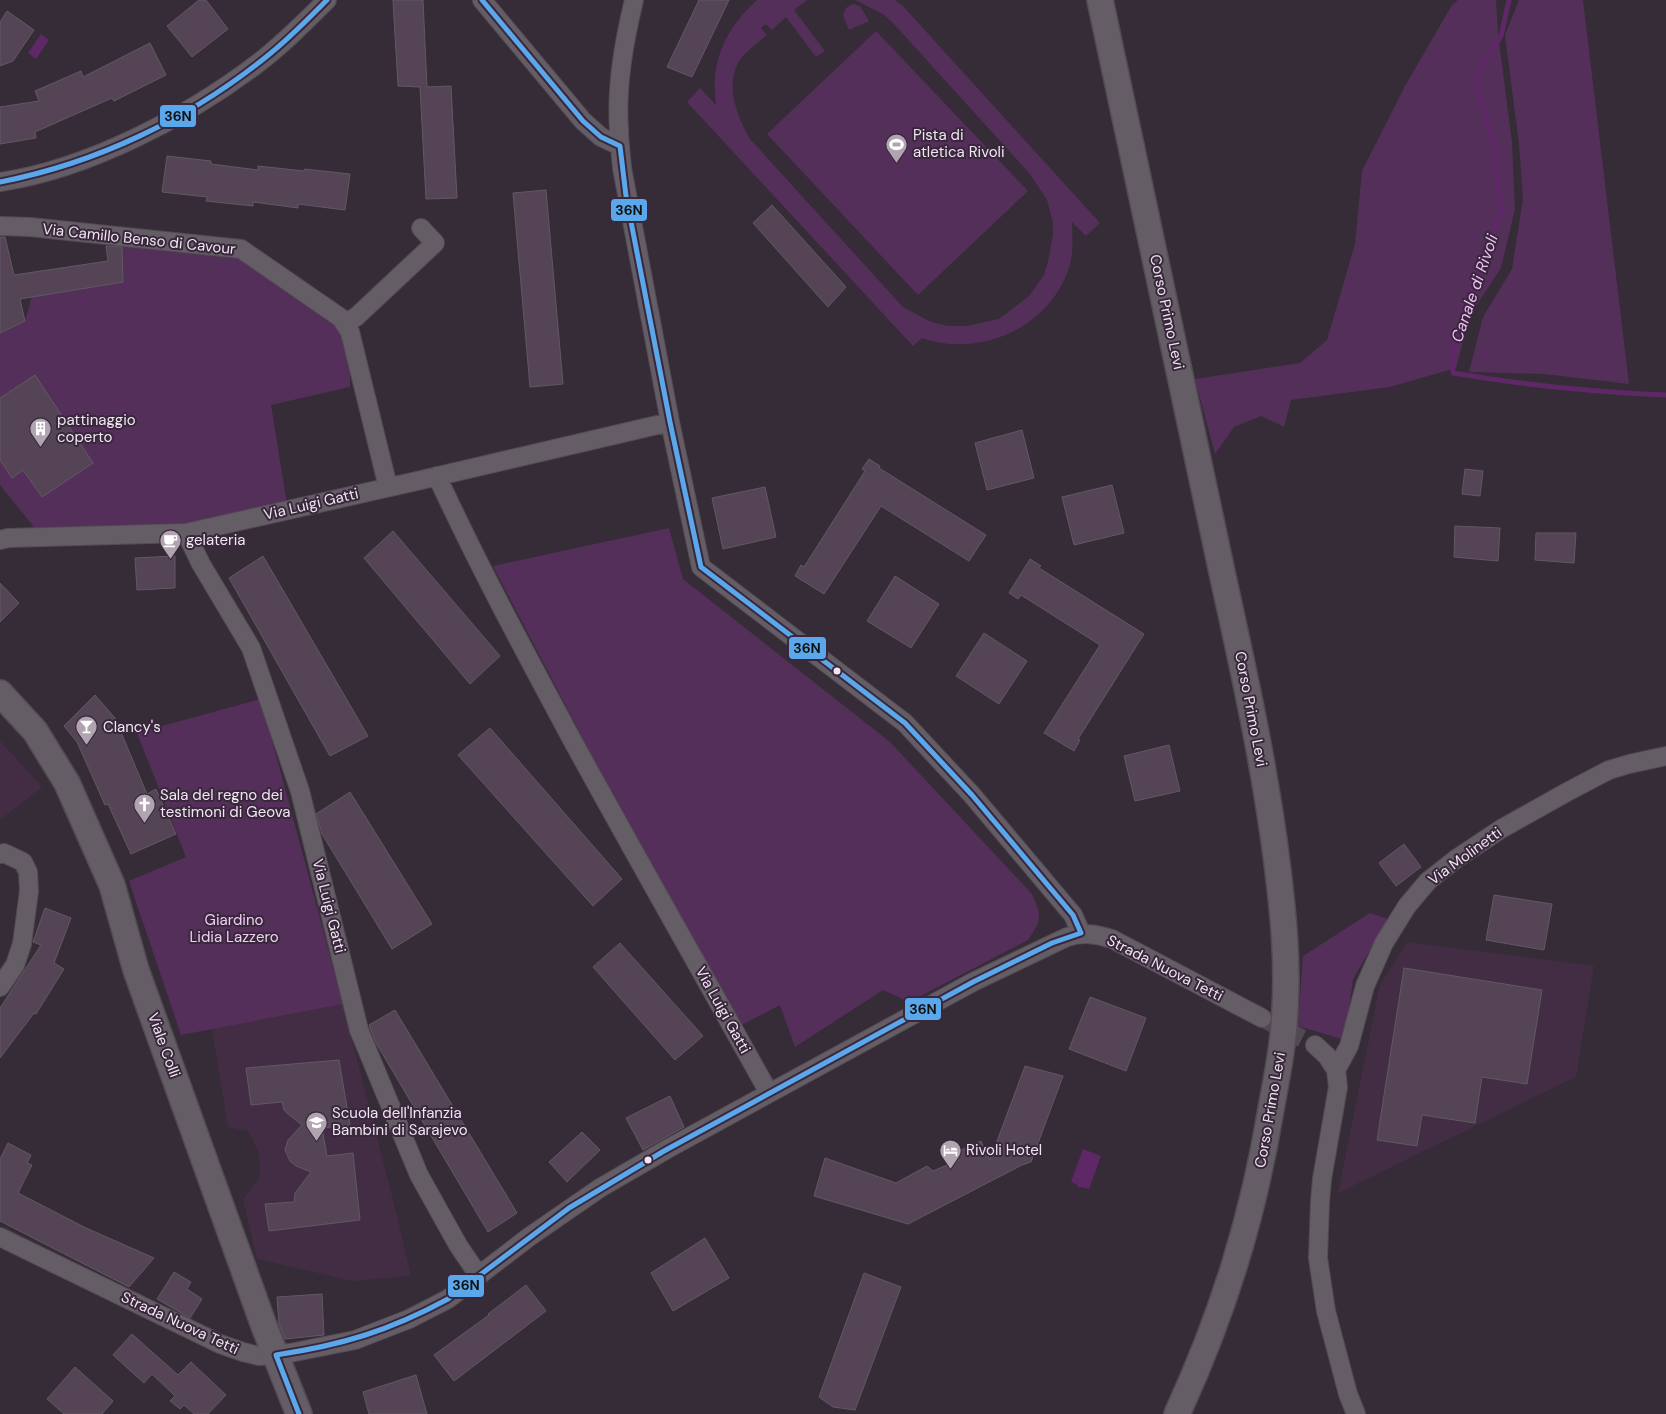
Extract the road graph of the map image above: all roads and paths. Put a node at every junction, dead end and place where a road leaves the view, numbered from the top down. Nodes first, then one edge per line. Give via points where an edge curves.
1 (327, 0) edge
2 (482, 0) edge
3 (634, 0) edge
4 (1100, 0) edge
5 (620, 146) junction
6 (0, 182) edge
7 (0, 226) edge
8 (421, 228) dead end
9 (345, 323) junction
10 (670, 422) junction
11 (437, 476) junction
12 (388, 487) junction
13 (186, 532) junction
14 (0, 540) edge
15 (0, 693) edge
16 (1666, 756) edge
17 (0, 854) edge
18 (1081, 933) junction
19 (0, 987) edge
20 (1262, 1018) tunnel mouth
21 (1315, 1045) tunnel mouth
22 (1336, 1070) junction
23 (769, 1093) junction
24 (0, 1237) edge
25 (479, 1276) junction
26 (276, 1356) junction
27 (299, 1414) edge
28 (1177, 1414) edge
29 (1356, 1414) edge

1 - 6 street via 257,64 161,125 64,167
2 - 5 street via 583,121
3 - 5 street via 622,59
4 - 28 main road, Corso Primo Levi via 1252,712 1272,825 1284,932 1282,1049 1265,1147 1240,1249 1223,1302
5 - 10 street via 626,196
7 - 9 street, Via Camillo Benso di Cavour via 241,249
8 - 9 street via 434,243 356,317
9 - 12 street via 350,332
10 - 11 street, Via Luigi Gatti
10 - 18 street via 701,567 905,723 972,795 1060,900
11 - 12 street, Via Luigi Gatti
11 - 23 street, Via Luigi Gatti via 511,627
12 - 13 street, Via Luigi Gatti
13 - 14 street, Via Luigi Gatti
13 - 25 street, Via Luigi Gatti via 201,564 251,648 300,791 359,1030 419,1174
15 - 26 main road, Viale Colli via 34,731 67,783 112,885 136,970
16 - 22 street, Via Molinetti via 1609,770 1566,792 1501,828 1428,881 1407,906 1384,943 1365,986 1349,1046
17 - 19 street via 23,862 28,872 29,891 22,944 15,965
18 - 20 street, Strada Nuova Tetti via 1097,934 1127,946
18 - 23 street, Strada Nuova Tetti via 1052,943 997,970
21 - 22 street via 1328,1056
22 - 29 street via 1338,1087 1322,1179 1318,1258 1326,1311
23 - 25 street, Strada Nuova Tetti via 600,1188 529,1236
24 - 26 street, Strada Nuova Tetti via 220,1344 259,1356
25 - 26 street, Strada Nuova Tetti via 442,1302 383,1330 355,1340
26 - 27 main road, Viale Colli

